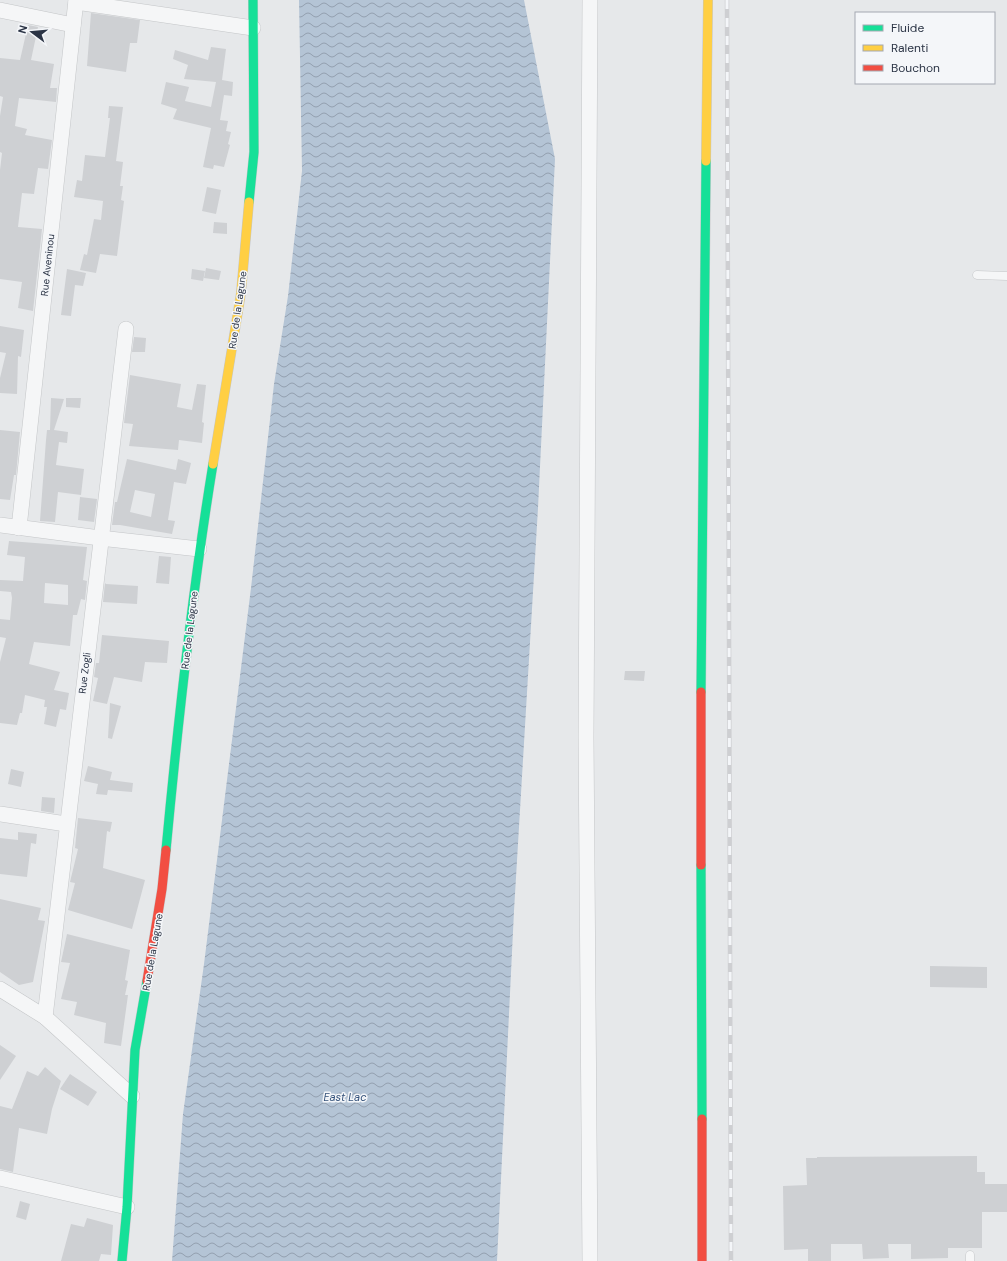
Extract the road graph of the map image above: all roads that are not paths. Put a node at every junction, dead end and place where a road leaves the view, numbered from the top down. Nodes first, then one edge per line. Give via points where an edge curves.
1 (253, 0) edge
2 (590, 0) edge
3 (708, 0) edge
4 (76, 1) edge
5 (142, 6) edge
6 (0, 10) edge
7 (73, 24) junction
8 (253, 28) junction
9 (977, 275) dead end
10 (1007, 276) edge
11 (126, 329) dead end
12 (0, 525) edge
13 (19, 528) junction
14 (100, 538) junction
15 (199, 548) junction
16 (0, 814) edge
17 (66, 824) junction
18 (0, 989) edge
19 (45, 1017) junction
20 (132, 1096) junction
21 (0, 1178) edge
22 (127, 1207) junction
23 (122, 1261) edge
24 (590, 1261) edge
25 (702, 1261) edge

1 - 8 street, Rue de la Lagune
2 - 24 street via 586,737
3 - 25 street via 701,584
4 - 5 street, Rue Aveninou
4 - 7 street, Rue Aveninou
5 - 8 street, Rue Aveninou
6 - 7 street
7 - 13 street, Rue Aveninou
8 - 15 street, Rue de la Lagune via 254,152 241,293
9 - 10 lane
11 - 14 street, Rue Zogli
12 - 13 street
13 - 14 street
14 - 15 street
14 - 17 street, Rue Zogli
15 - 20 street, Rue de la Lagune via 162,889 135,1050
16 - 17 street
17 - 19 street, Rue Zogli
18 - 19 street
19 - 20 street
20 - 22 street, Rue de la Lagune
21 - 22 street
22 - 23 street, Rue de la Lagune

